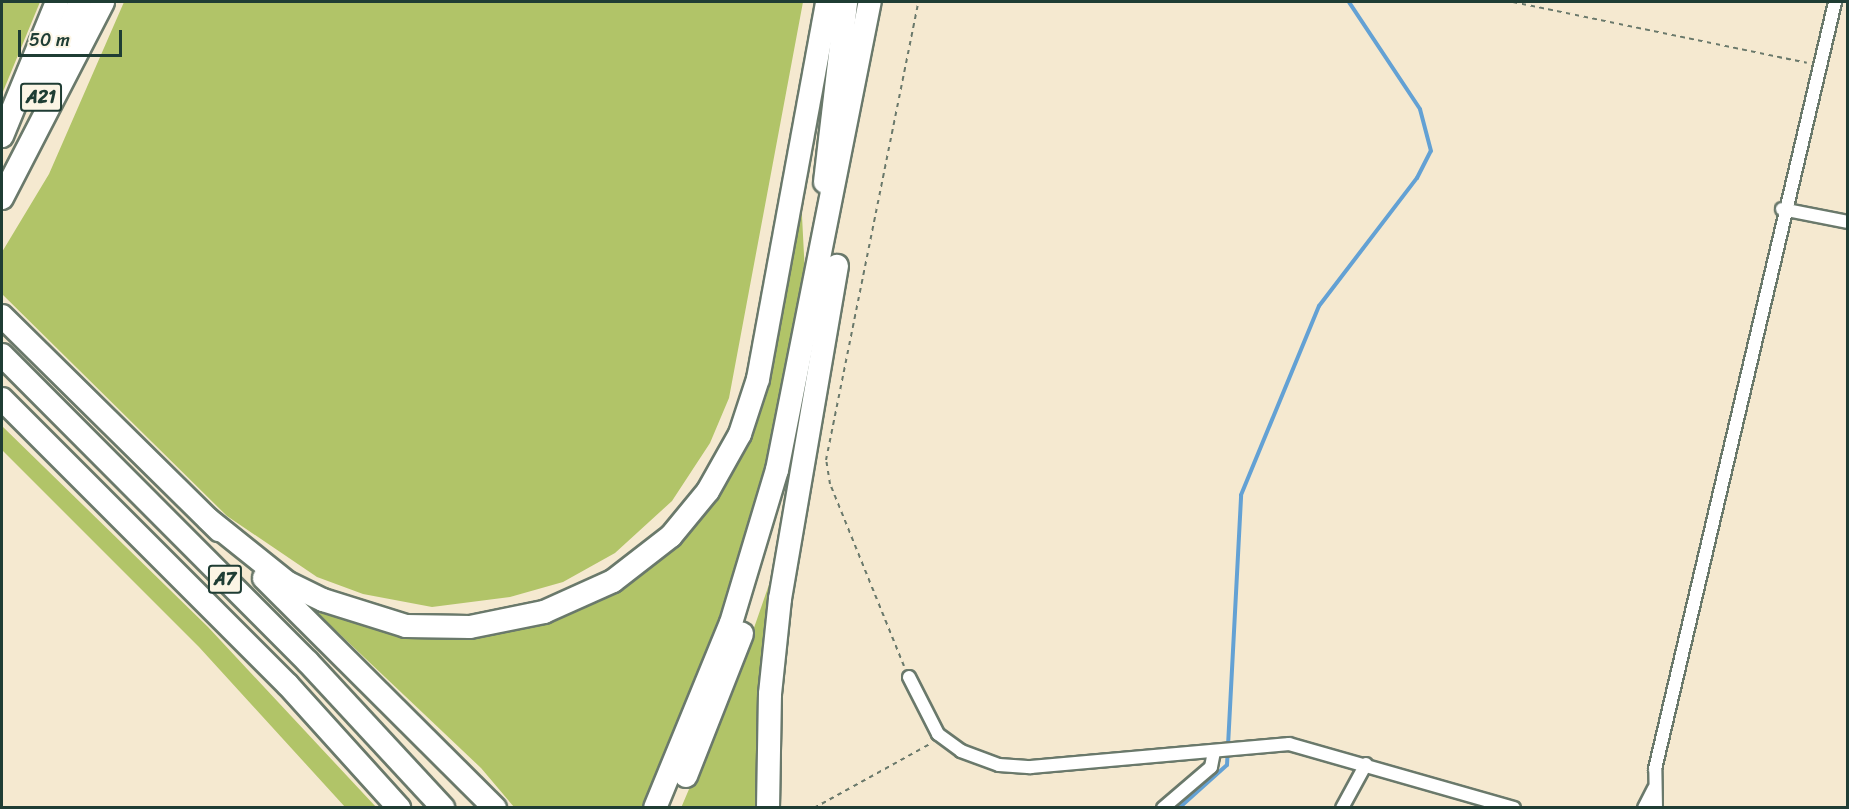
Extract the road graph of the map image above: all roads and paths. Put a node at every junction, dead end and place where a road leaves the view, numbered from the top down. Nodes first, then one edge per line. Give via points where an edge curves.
1 (57, 2) edge
2 (80, 2) edge
3 (103, 2) edge
4 (827, 2) edge
5 (846, 2) edge
6 (870, 2) edge
7 (886, 2) edge
8 (918, 2) edge
9 (1513, 2) edge
10 (1835, 2) edge
11 (1819, 65) junction
12 (2, 136) edge
13 (2, 193) edge
14 (2, 198) edge
15 (1782, 209) junction
16 (1848, 222) edge
17 (813, 309) junction
18 (2, 316) edge
19 (2, 356) edge
20 (2, 399) edge
21 (804, 441) junction
22 (208, 519) junction
23 (909, 677) joint
24 (944, 740) junction
25 (1214, 752) junction
26 (1366, 764) junction
27 (1655, 784) junction
28 (399, 807) edge
29 (443, 807) edge
30 (495, 807) edge
31 (656, 807) edge
32 (672, 807) edge
33 (768, 807) edge
34 (814, 807) edge
35 (1162, 807) edge
36 (1342, 807) edge
37 (1514, 807) edge
38 (1644, 807) edge
39 (1656, 807) edge

1 - 12 highway, A21
2 - 13 highway, A21
3 - 14 highway
4 - 22 highway via 758,379 740,434 719,472 671,536 613,581 544,612 470,627 406,626 333,604 288,583
5 - 17 highway
6 - 17 highway
7 - 21 highway
8 - 23 path via 826,459 834,494
9 - 11 path
10 - 11 street
11 - 15 street
15 - 16 street
15 - 27 street
17 - 31 highway via 756,547
18 - 22 highway
19 - 29 highway, A7 via 308,662
20 - 28 highway, A7 via 288,685
21 - 32 highway via 731,665
21 - 33 highway via 770,694
22 - 30 highway
23 - 24 street via 927,720
24 - 25 street via 977,758 1022,767
24 - 34 path via 916,750
25 - 26 street via 1289,744
25 - 35 street via 1211,767
26 - 36 street
26 - 37 street
27 - 38 street
27 - 39 street

